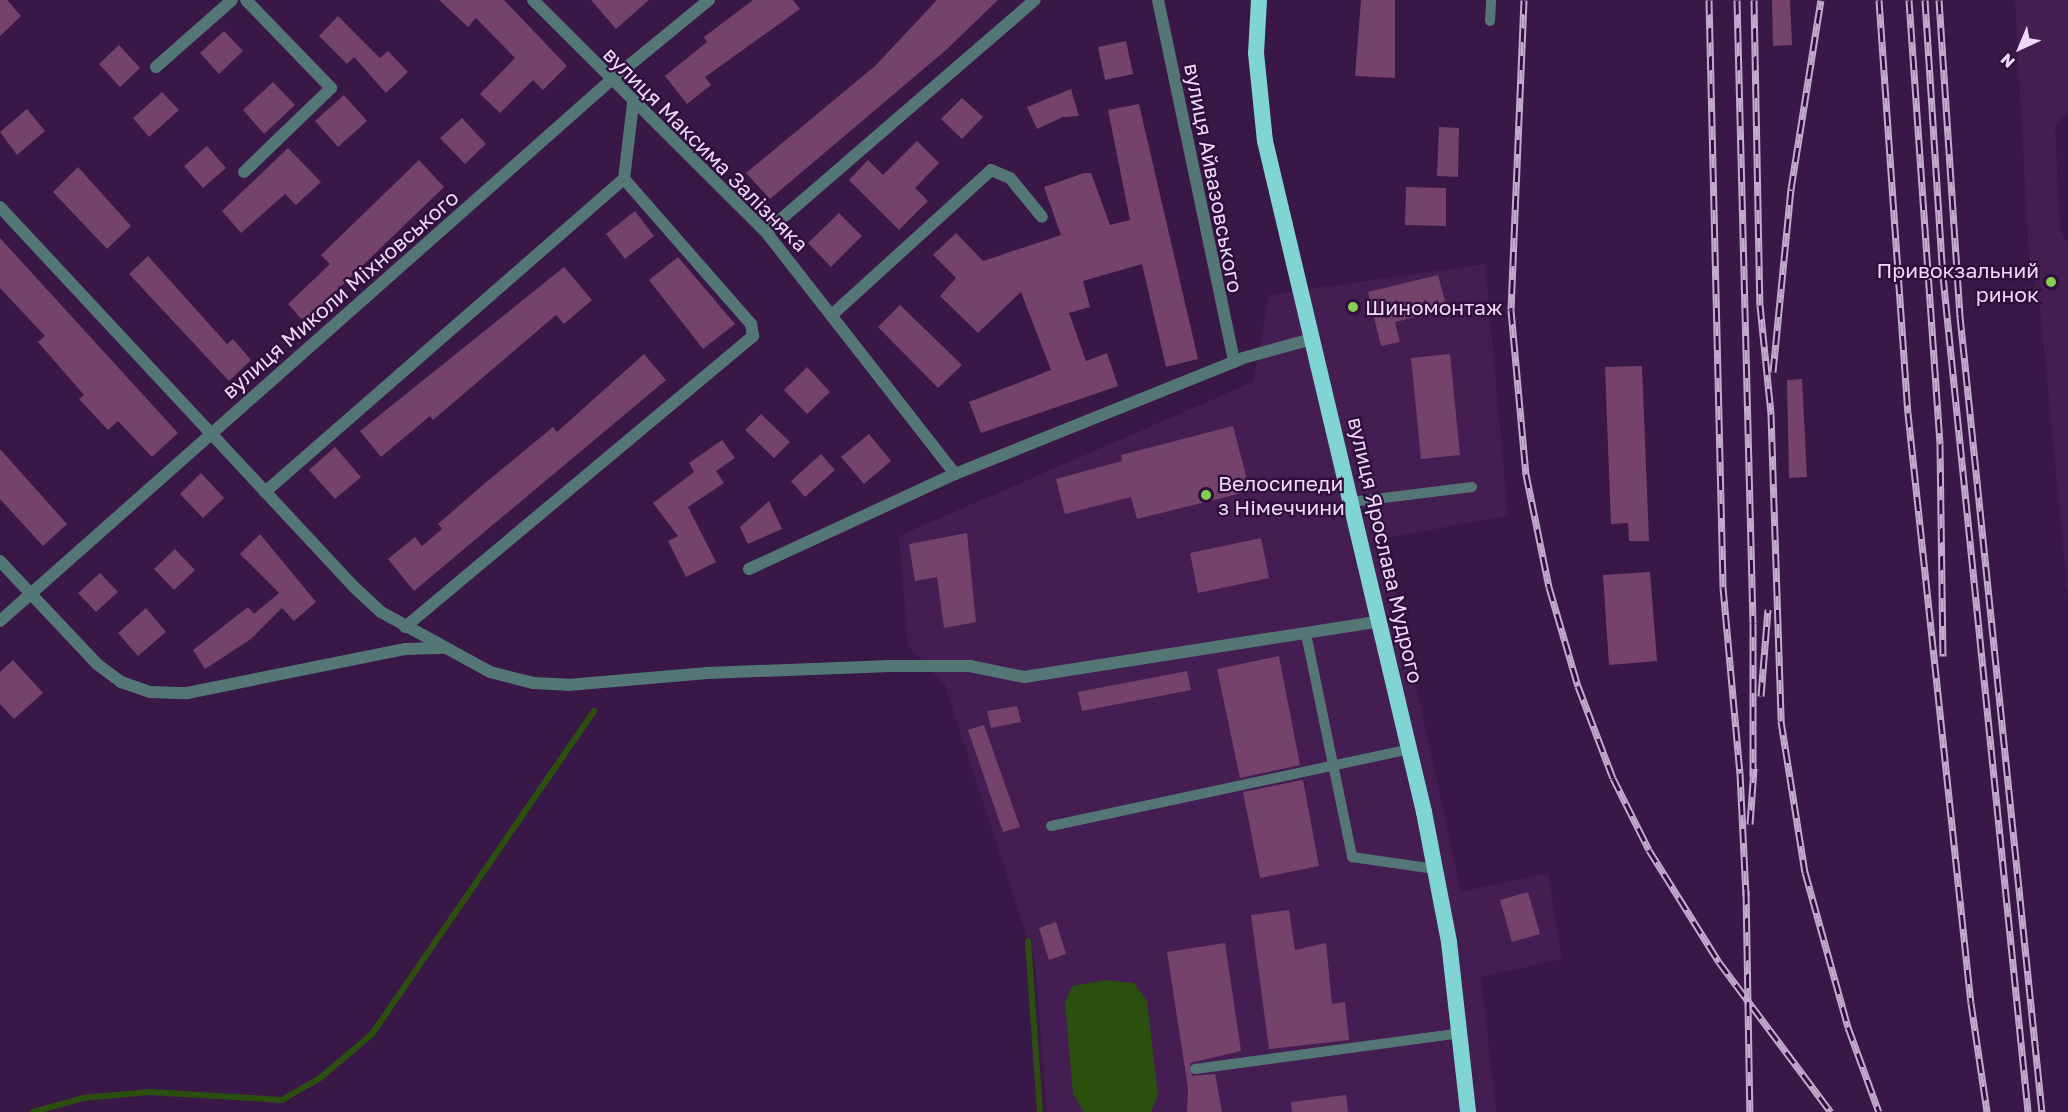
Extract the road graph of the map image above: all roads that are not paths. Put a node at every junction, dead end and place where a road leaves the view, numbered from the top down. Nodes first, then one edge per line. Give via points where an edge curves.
1 (232, 0) edge
2 (246, 0) edge
3 (533, 0) edge
4 (709, 0) edge
5 (1035, 0) edge
6 (1158, 0) edge
7 (1259, 0) edge
8 (1491, 0) edge
9 (694, 5) edge
10 (1490, 21) dead end
11 (156, 67) dead end
12 (610, 81) junction
13 (633, 104) junction
14 (244, 172) dead end
15 (624, 179) junction
16 (0, 207) edge
17 (1042, 217) dead end
18 (766, 232) junction
19 (834, 313) junction
20 (1312, 339) junction
21 (1234, 362) junction
22 (211, 434) junction
23 (954, 474) junction
24 (1472, 487) dead end
25 (265, 492) junction
26 (1351, 502) junction
27 (0, 561) edge
28 (748, 569) dead end
29 (29, 595) junction
30 (0, 621) edge
31 (1380, 621) junction
32 (405, 627) junction
33 (1306, 633) junction
34 (445, 648) junction
35 (1410, 749) junction
36 (1333, 764) junction
37 (1051, 826) dead end
38 (1435, 869) junction
39 (1461, 1033) junction
40 (1195, 1069) dead end
41 (1468, 1112) edge

1 - 11 street
2 - 14 street via 331,88
3 - 12 street, вулиця Максима Залізняка
4 - 9 street, вулиця Миколи Міхновського
5 - 18 street
6 - 21 street, вулиця Айвазовського
7 - 20 highway, вулиця Ярослава Мудрого via 1256,53 1265,141
8 - 10 lane
9 - 12 street, вулиця Миколи Міхновського
12 - 13 street, вулиця Максима Залізняка
12 - 22 street, вулиця Миколи Міхновського
13 - 15 street
13 - 18 street, вулиця Максима Залізняка
15 - 25 street
15 - 32 street via 751,324 753,336 429,612
16 - 22 street
17 - 19 street via 1010,178 991,170
18 - 19 street, вулиця Максима Залізняка
19 - 23 street, вулиця Максима Залізняка
20 - 21 street
20 - 26 highway, вулиця Ярослава Мудрого
21 - 23 street
22 - 25 street
22 - 29 street, вулиця Миколи Міхновського
23 - 28 street
24 - 26 lane
25 - 32 street via 354,587
26 - 31 highway, вулиця Ярослава Мудрого
27 - 29 street
29 - 30 street, вулиця Миколи Міхновського
29 - 34 street via 121,682 150,692 188,693 406,649
31 - 33 street
31 - 35 highway, вулиця Ярослава Мудрого
32 - 34 street
33 - 34 street via 1024,677 970,666 890,666 707,673 568,685 532,683 490,672
33 - 36 lane
35 - 36 lane
35 - 38 highway, вулиця Ярослава Мудрого
36 - 37 lane
36 - 38 lane via 1352,858
38 - 39 highway, вулиця Ярослава Мудрого
39 - 40 lane
39 - 41 highway, вулиця Ярослава Мудрого

